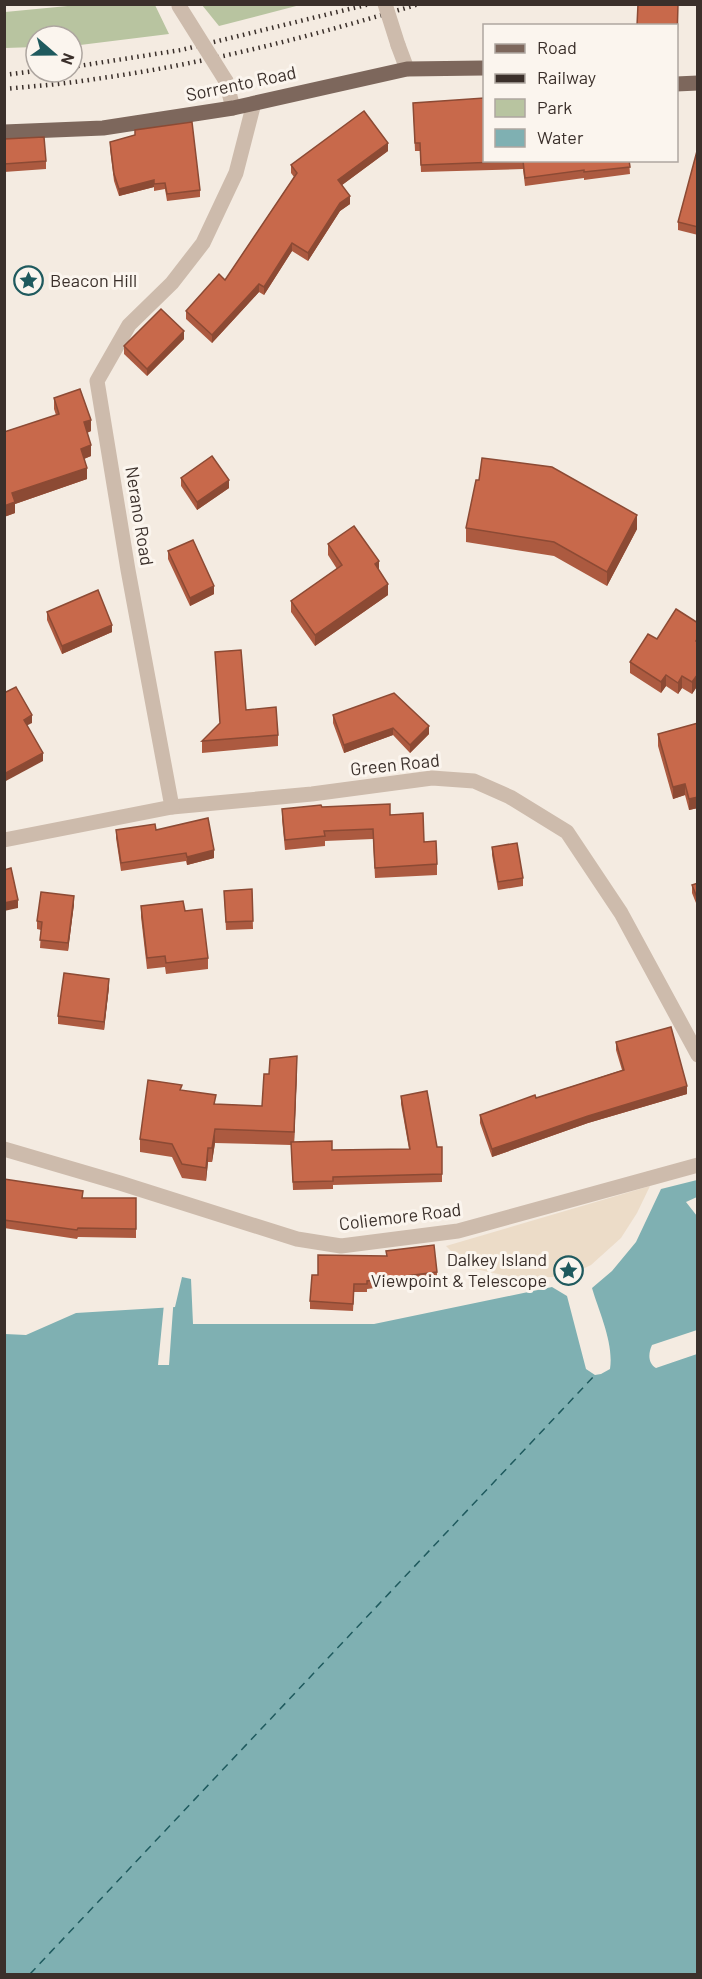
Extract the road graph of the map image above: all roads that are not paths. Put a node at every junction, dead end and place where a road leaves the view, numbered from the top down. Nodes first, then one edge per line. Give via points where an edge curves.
1 (385, 4) edge
2 (178, 5) edge
3 (483, 68) edge
4 (407, 69) junction
5 (698, 83) edge
6 (678, 84) edge
7 (254, 103) junction
8 (233, 108) junction
9 (4, 132) edge
10 (172, 807) junction
11 (4, 840) edge
12 (698, 1055) edge
13 (4, 1149) edge
14 (698, 1165) edge

1 - 4 street, bridge
2 - 8 street, bridge via 226,81
3 - 4 main road, Sorrento Road
4 - 7 main road, Sorrento Road
5 - 6 main road
7 - 8 main road, Sorrento Road
7 - 10 street, Nerano Road via 236,172 203,243 172,284 129,325 97,381
8 - 9 main road, Sorrento Road via 103,128
10 - 11 street
10 - 12 street, Green Road via 432,778 474,781 510,797 567,832 621,913
13 - 14 street, Coliemore Road via 297,1239 341,1246 458,1231

